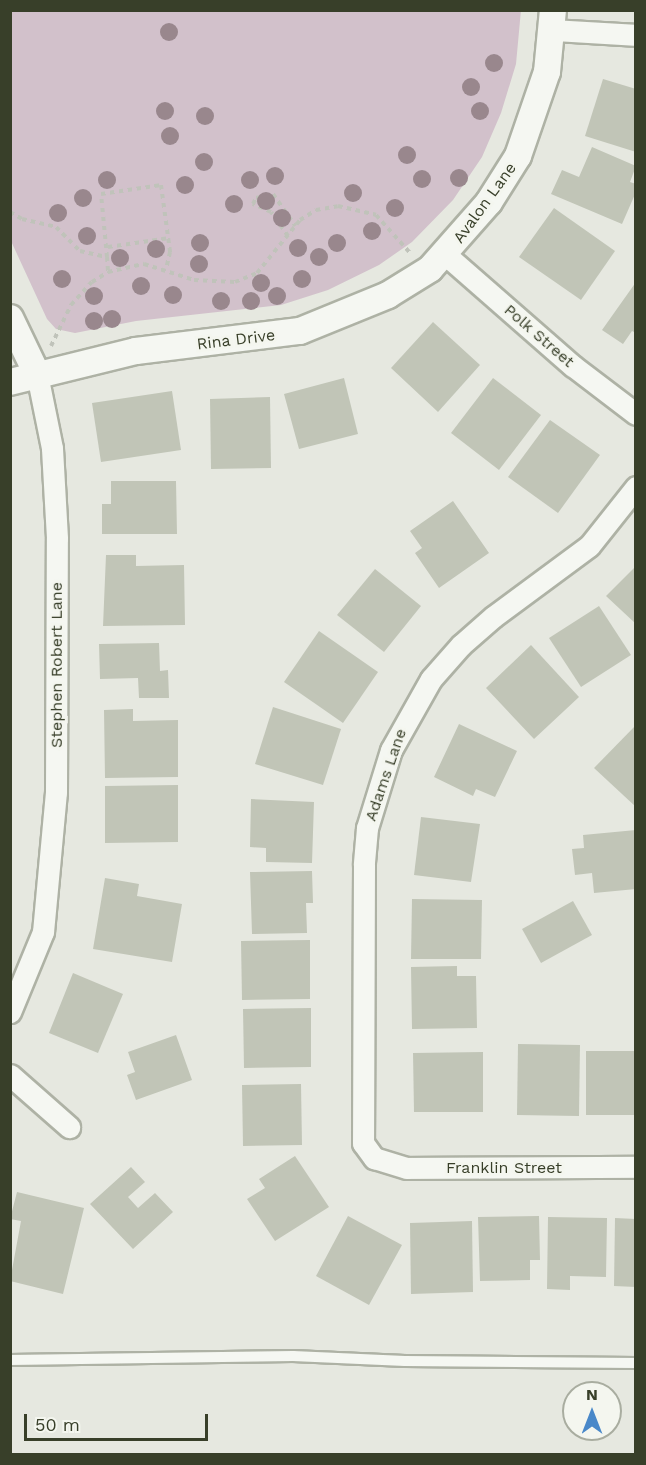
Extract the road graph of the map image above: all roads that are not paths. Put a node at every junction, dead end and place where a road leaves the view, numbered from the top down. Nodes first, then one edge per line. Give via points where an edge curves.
1 (553, 20) edge
2 (636, 35) edge
3 (446, 255) junction
4 (10, 318) edge
5 (37, 374) junction
6 (10, 382) edge
7 (636, 414) edge
8 (636, 487) edge
9 (10, 1012) edge
10 (10, 1075) edge
11 (69, 1127) dead end
12 (374, 1158) joint
13 (636, 1167) edge
14 (10, 1360) edge
15 (636, 1363) edge

1 - 2 street
1 - 3 street, Avalon Lane via 547,72 518,156 489,202
3 - 5 street, Rina Drive via 388,295 300,331 136,351
3 - 7 street, Polk Street via 573,366
4 - 5 street, Stephen Robert Lane
5 - 6 street, Rina Drive
5 - 9 street, Stephen Robert Lane via 52,448 57,538 56,792 43,932
8 - 12 street, Adams Lane via 589,546 461,645 431,679 391,750 367,828 364,865 363,1143
10 - 11 street
12 - 13 street, Franklin Street via 407,1168
14 - 15 lane via 293,1356

